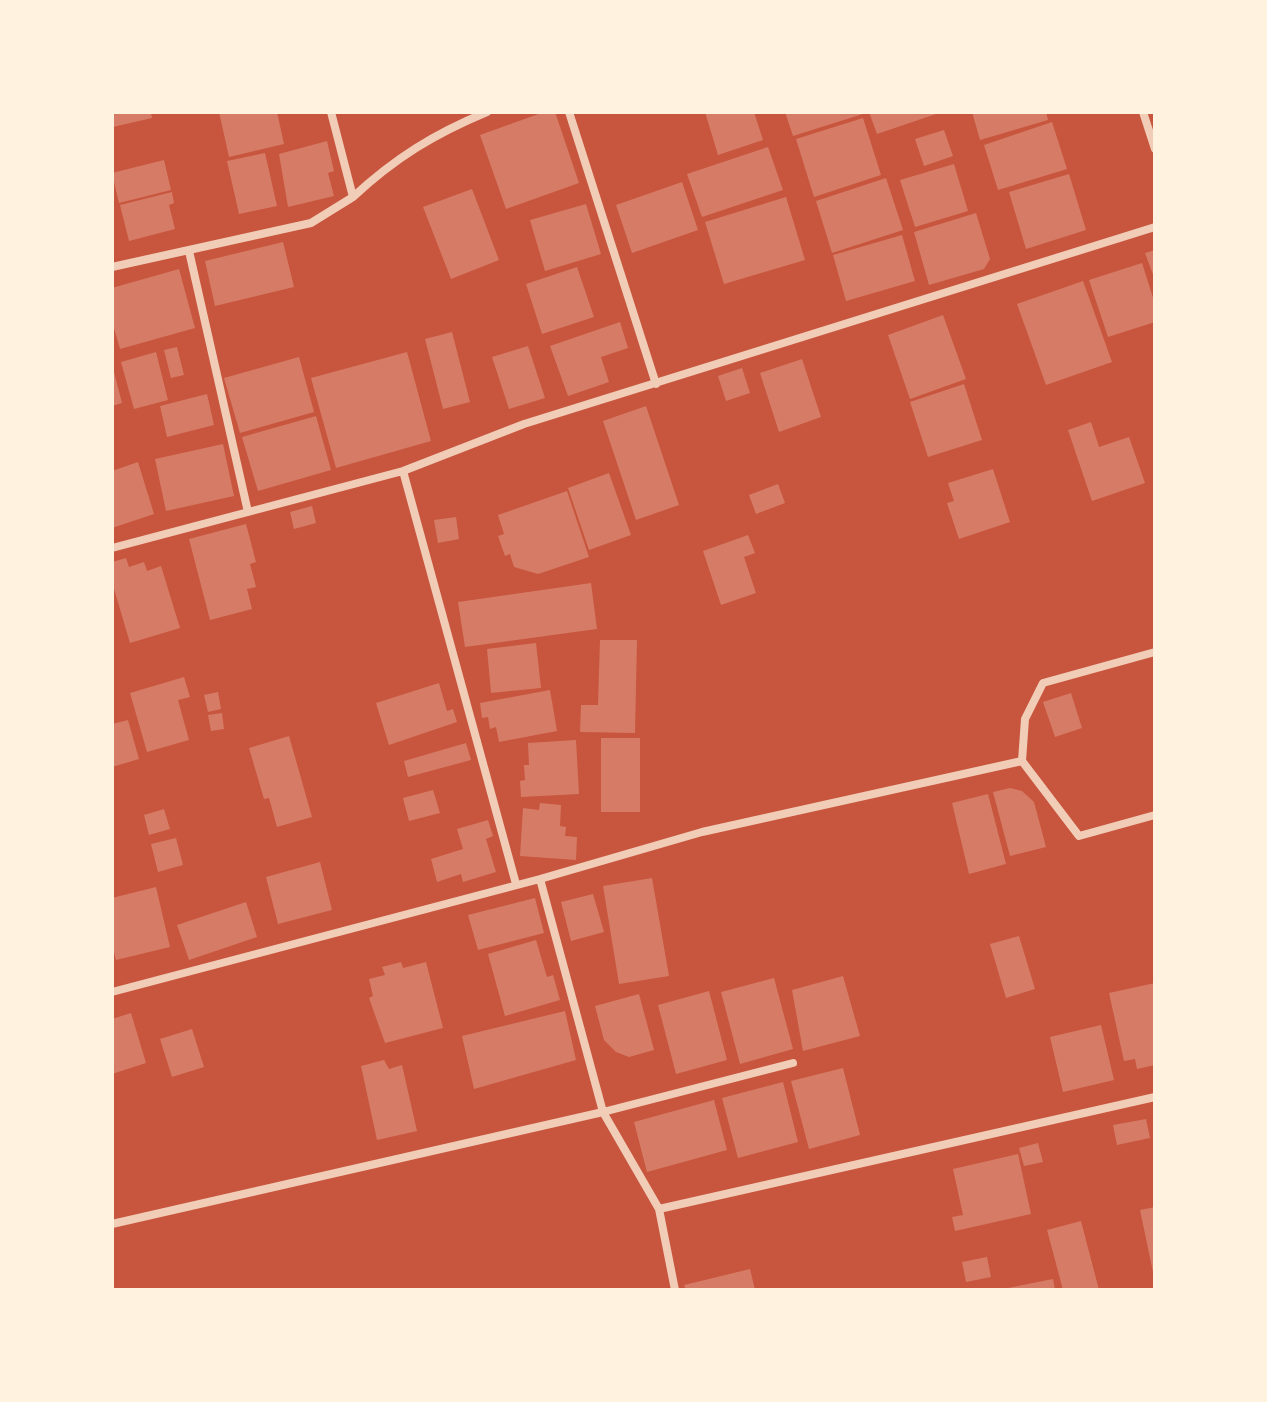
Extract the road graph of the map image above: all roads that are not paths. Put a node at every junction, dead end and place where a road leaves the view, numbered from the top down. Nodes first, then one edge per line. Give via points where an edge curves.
1 (331, 112) edge
2 (487, 112) edge
3 (569, 112) edge
4 (1143, 112) edge
5 (1155, 149) edge
6 (353, 197) junction
7 (1155, 227) edge
8 (189, 251) junction
9 (112, 267) edge
10 (656, 384) junction
11 (403, 471) junction
12 (248, 512) junction
13 (112, 548) edge
14 (1155, 652) edge
15 (1022, 761) junction
16 (1155, 815) edge
17 (540, 879) junction
18 (516, 884) junction
19 (112, 992) edge
20 (793, 1063) dead end
21 (1155, 1097) edge
22 (603, 1112) junction
23 (659, 1209) junction
24 (112, 1224) edge
25 (675, 1290) edge

1 - 6 street
2 - 6 street via 433,135
3 - 10 street
4 - 5 street
6 - 8 street via 311,223
7 - 10 street
8 - 9 street
8 - 12 street
10 - 11 street via 524,424
11 - 12 street
11 - 18 street
12 - 13 street
14 - 15 street via 1043,683 1025,719
15 - 16 street via 1079,836
15 - 17 street via 702,832
17 - 18 street
17 - 22 street
18 - 19 street
20 - 22 street
21 - 23 street
22 - 23 street
22 - 24 street
23 - 25 street

